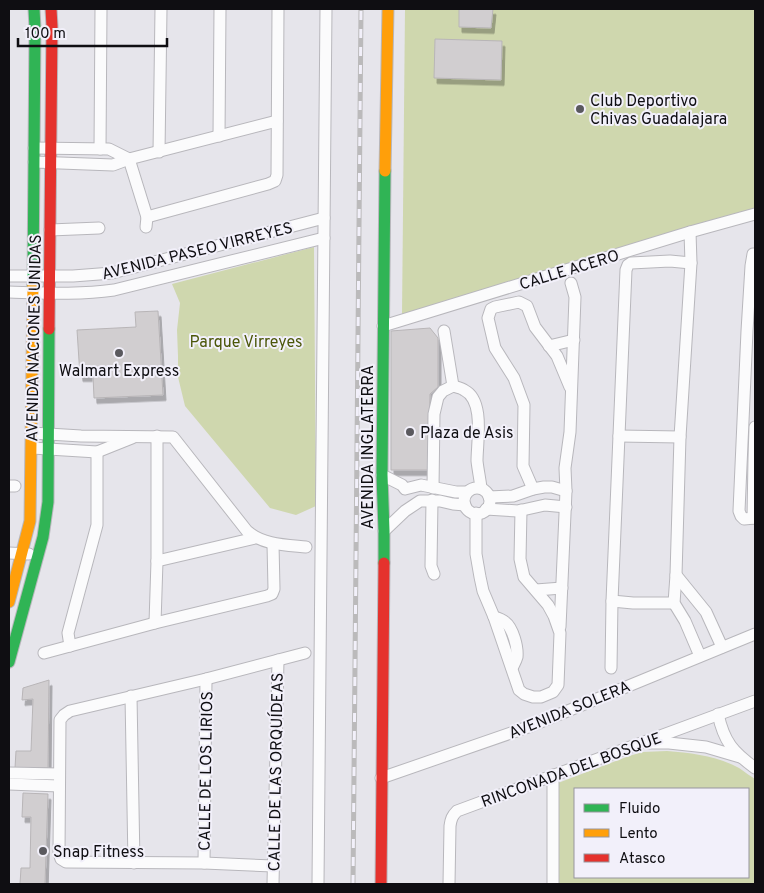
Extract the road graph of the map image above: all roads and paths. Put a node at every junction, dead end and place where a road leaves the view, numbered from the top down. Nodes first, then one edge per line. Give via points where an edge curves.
1 (34, 9) edge
2 (51, 9) edge
3 (101, 9) edge
4 (161, 9) edge
5 (220, 9) edge
6 (278, 9) edge
7 (326, 9) edge
8 (388, 9) edge
9 (277, 121) junction
10 (219, 136) junction
11 (34, 148) junction
12 (51, 148) junction
13 (100, 149) junction
14 (159, 152) junction
15 (130, 159) junction
16 (34, 162) junction
17 (51, 162) junction
18 (324, 218) junction
19 (754, 219) edge
20 (99, 228) dead end
21 (50, 230) junction
22 (690, 232) junction
23 (324, 238) junction
24 (192, 252) junction
25 (755, 252) edge
26 (691, 263) junction
27 (197, 270) junction
28 (9, 276) edge
29 (33, 276) junction
30 (50, 276) junction
31 (571, 283) dead end
32 (9, 292) edge
33 (33, 293) junction
34 (50, 293) junction
35 (383, 326) junction
36 (751, 330) edge
37 (444, 331) dead end
38 (574, 340) junction
39 (549, 346) junction
40 (453, 386) junction
41 (571, 391) junction
42 (749, 393) edge
43 (755, 426) edge
44 (32, 433) junction
45 (48, 434) junction
46 (138, 436) junction
47 (157, 436) junction
48 (619, 436) junction
49 (680, 437) junction
50 (32, 448) junction
51 (48, 449) junction
52 (97, 452) junction
53 (754, 458) edge
54 (741, 459) junction
55 (382, 475) junction
56 (405, 489) junction
57 (532, 489) junction
58 (566, 491) junction
59 (467, 492) junction
60 (485, 492) junction
61 (432, 494) junction
62 (465, 505) junction
63 (566, 507) junction
64 (407, 510) junction
65 (521, 510) junction
66 (482, 511) junction
67 (754, 518) edge
68 (384, 531) junction
69 (255, 538) junction
70 (273, 544) junction
71 (306, 547) dead end
72 (9, 553) edge
73 (22, 553) junction
74 (38, 555) junction
75 (157, 560) junction
76 (14, 566) edge
77 (34, 568) junction
78 (434, 574) dead end
79 (676, 575) junction
80 (562, 588) junction
81 (536, 590) junction
82 (612, 601) junction
83 (9, 602) edge
84 (674, 603) junction
85 (155, 623) junction
86 (560, 633) junction
87 (755, 634) edge
88 (70, 646) junction
89 (722, 648) junction
90 (44, 653) dead end
91 (305, 653) dead end
92 (700, 656) junction
93 (278, 660) junction
94 (9, 662) edge
95 (611, 668) dead end
96 (206, 679) junction
97 (131, 696) junction
98 (755, 701) edge
99 (718, 714) junction
100 (636, 745) junction
101 (740, 757) junction
102 (755, 768) edge
103 (9, 774) edge
104 (553, 775) junction
105 (381, 778) junction
106 (59, 780) junction
107 (9, 784) edge
108 (134, 863) junction
109 (204, 863) junction
110 (273, 866) junction
111 (273, 884) edge
112 (318, 884) edge
113 (381, 884) edge
114 (449, 884) edge
115 (553, 884) edge

1 - 11 street, AVENIDA NACIONES UNIDAS
2 - 12 street, AVENIDA NACIONES UNIDAS
3 - 13 street
4 - 14 street
5 - 10 street
6 - 9 street
7 - 18 street
8 - 35 street, AVENIDA INGLATERRA
9 - 10 street
9 - 15 street via 275,181 146,222
10 - 14 street
11 - 12 street
11 - 16 street, AVENIDA NACIONES UNIDAS
12 - 13 street
12 - 17 street, AVENIDA NACIONES UNIDAS
13 - 15 street via 110,149
14 - 15 street
15 - 17 street via 113,165
16 - 17 street
16 - 29 street, AVENIDA NACIONES UNIDAS
17 - 21 street, AVENIDA NACIONES UNIDAS
18 - 23 street
18 - 24 street, AVENIDA PASEO VIRREYES
19 - 22 street, CALLE ACERO
20 - 21 street
21 - 30 street, AVENIDA NACIONES UNIDAS
22 - 26 street
22 - 35 street, CALLE ACERO
23 - 27 street, AVENIDA PASEO VIRREYES
23 - 112 street
24 - 27 street
24 - 30 street, AVENIDA PASEO VIRREYES via 112,273
25 - 36 street via 751,266
26 - 48 street via 670,261 628,265
26 - 49 street
27 - 34 street, AVENIDA PASEO VIRREYES via 96,293
28 - 29 street, AVENIDA PASEO VIRREYES
29 - 30 street, AVENIDA PASEO VIRREYES
29 - 33 street, AVENIDA NACIONES UNIDAS
30 - 34 street, AVENIDA NACIONES UNIDAS
31 - 38 street via 576,297
32 - 33 street, AVENIDA PASEO VIRREYES
33 - 34 street, AVENIDA PASEO VIRREYES
33 - 44 street, AVENIDA NACIONES UNIDAS
34 - 45 street, AVENIDA NACIONES UNIDAS
35 - 55 street, AVENIDA INGLATERRA
36 - 42 street
37 - 40 street
38 - 39 street
38 - 41 street
39 - 41 street via 557,356
39 - 57 street via 535,327 527,306 519,302 491,309 488,318 494,348 514,378 524,405 523,466
40 - 60 street via 466,390 478,411 477,462
40 - 61 street via 438,397 434,414
41 - 58 street
42 - 54 street
43 - 53 street
44 - 45 street
44 - 50 street, AVENIDA NACIONES UNIDAS
45 - 46 street
45 - 51 street, AVENIDA NACIONES UNIDAS
46 - 47 street
46 - 52 street
47 - 69 street via 173,437
47 - 75 street
48 - 49 street
48 - 82 street
49 - 79 street
50 - 51 street
50 - 73 street, AVENIDA NACIONES UNIDAS via 30,521
51 - 52 street
51 - 74 street, AVENIDA NACIONES UNIDAS via 48,502
52 - 88 street via 96,525 68,632
53 - 54 street
53 - 67 street
54 - 67 street via 739,511 744,518
55 - 56 street
55 - 68 street, AVENIDA INGLATERRA
56 - 61 street via 421,485
56 - 64 street
57 - 58 street via 547,486
57 - 60 street via 512,496
58 - 63 street
59 - 60 street via 476,488
59 - 61 street
59 - 62 street
60 - 66 street via 489,503
61 - 62 street via 440,500
61 - 64 street
61 - 78 street via 431,566
62 - 66 street via 472,512
63 - 65 street via 545,505
63 - 80 street
64 - 68 street
65 - 66 street
65 - 81 street via 520,559 524,577
66 - 86 street via 476,554 483,591 494,616 505,622 514,637 517,659 512,668 519,690 524,694 541,697 553,692 558,685
68 - 105 street, AVENIDA INGLATERRA
69 - 70 street
69 - 75 street
70 - 71 street
70 - 85 street via 272,594
72 - 73 street
73 - 74 street
73 - 76 street, AVENIDA NACIONES UNIDAS
74 - 77 street, AVENIDA NACIONES UNIDAS
75 - 85 street
76 - 77 street
76 - 83 street, AVENIDA NACIONES UNIDAS
77 - 94 street, AVENIDA NACIONES UNIDAS
79 - 84 street
79 - 89 street via 706,612
80 - 81 street
80 - 86 street
81 - 86 street via 548,605
82 - 84 street
82 - 95 street
84 - 92 street
85 - 88 street
87 - 89 street, AVENIDA SOLERA
88 - 90 street
89 - 92 street, AVENIDA SOLERA
91 - 93 street
92 - 105 street, AVENIDA SOLERA via 532,726
93 - 96 street
93 - 110 street, CALLE DE LAS ORQUÍDEAS
96 - 97 street
96 - 109 street, CALLE DE LOS LIRIOS
97 - 106 street via 64,715 60,720
97 - 108 street
98 - 99 street, RINCONADA DEL BOSQUE
99 - 100 street, RINCONADA DEL BOSQUE
99 - 101 street via 728,742
100 - 101 street via 669,743 706,747
100 - 104 street, RINCONADA DEL BOSQUE
101 - 102 street
103 - 106 street
104 - 114 street, RINCONADA DEL BOSQUE via 463,808 453,815
104 - 115 street
105 - 113 street, AVENIDA INGLATERRA
106 - 107 street
106 - 108 street via 61,859 66,862
108 - 109 street
109 - 110 street
110 - 111 street, CALLE DE LAS ORQUÍDEAS

